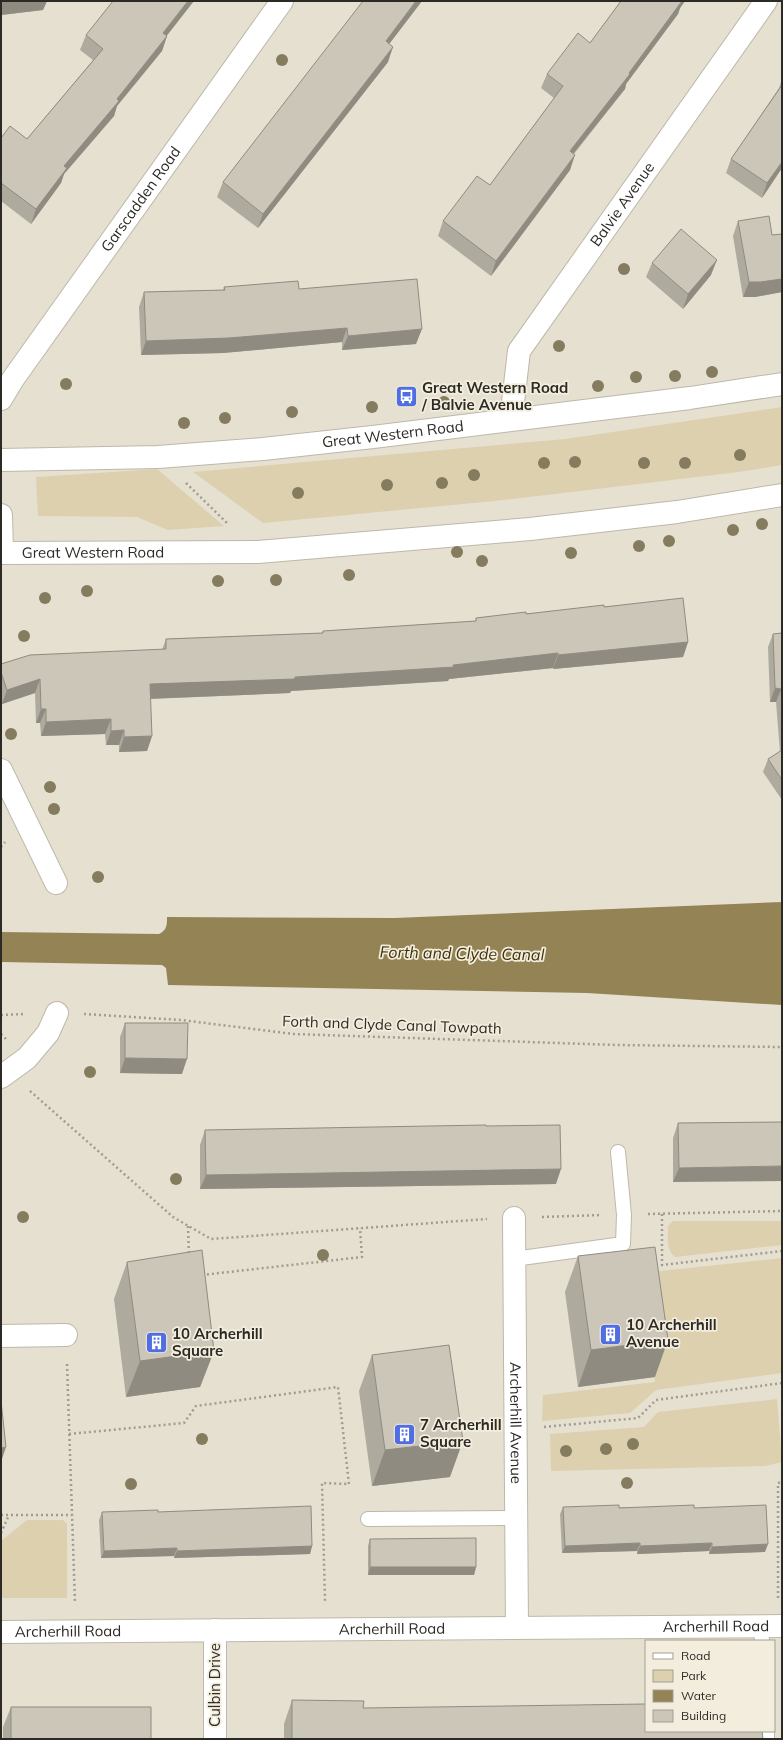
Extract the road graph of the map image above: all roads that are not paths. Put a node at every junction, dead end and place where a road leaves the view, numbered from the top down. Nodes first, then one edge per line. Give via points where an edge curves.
1 (282, 1) edge
2 (766, 1) edge
3 (782, 384) edge
4 (1, 399) edge
5 (511, 419) junction
6 (1, 460) edge
7 (782, 495) edge
8 (1, 514) edge
9 (1, 553) edge
10 (1, 770) edge
11 (56, 883) dead end
12 (57, 1013) road end
13 (5, 1075) edge
14 (618, 1152) dead end
15 (514, 1218) road end
16 (514, 1259) junction
17 (66, 1335) road end
18 (1, 1336) edge
19 (368, 1518) dead end
20 (516, 1518) junction
21 (517, 1628) junction
22 (215, 1630) junction
23 (771, 1630) edge
24 (1, 1632) edge
25 (215, 1739) edge

1 - 4 street, Garscadden Road via 13,378
2 - 5 street, Balvie Avenue via 519,351
3 - 5 street, Great Western Road via 690,398
5 - 6 street, Great Western Road via 294,446 158,457
7 - 9 street, Great Western Road via 677,512 530,529 258,552
8 - 9 street
10 - 11 street
12 - 13 street via 48,1033 27,1058
14 - 16 lane via 624,1215 623,1244
15 - 16 street, Archerhill Avenue
16 - 20 street, Archerhill Avenue
17 - 18 street
19 - 20 lane
20 - 21 street, Archerhill Avenue
21 - 22 street, Archerhill Road
21 - 23 street, Archerhill Road
22 - 24 street, Archerhill Road
22 - 25 street, Culbin Drive

